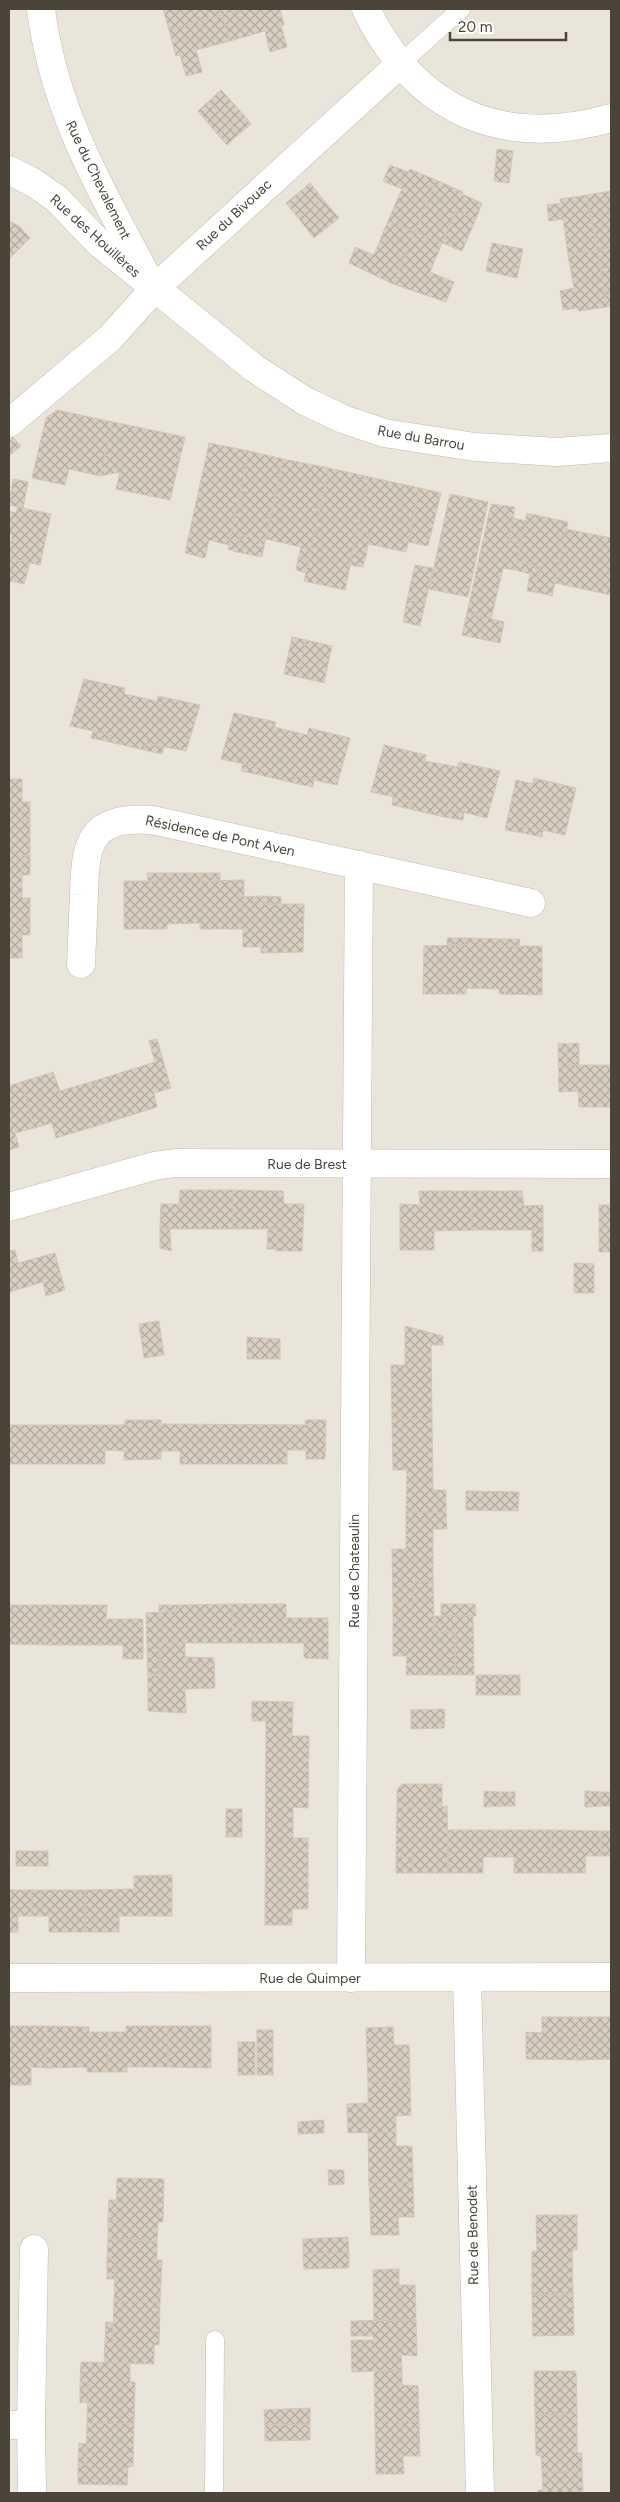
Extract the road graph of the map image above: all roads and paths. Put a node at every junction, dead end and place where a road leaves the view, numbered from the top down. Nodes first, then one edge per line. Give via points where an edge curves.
1 (41, 9) edge
2 (366, 9) edge
3 (461, 9) edge
4 (400, 64) junction
5 (611, 118) edge
6 (9, 170) edge
7 (154, 289) junction
8 (9, 423) edge
9 (611, 448) edge
10 (359, 865) junction
11 (531, 903) dead end
12 (81, 964) dead end
13 (357, 1164) junction
14 (611, 1164) edge
15 (9, 1207) edge
16 (611, 1977) edge
17 (9, 1978) edge
18 (351, 1978) junction
19 (467, 1978) junction
20 (34, 2249) dead end
21 (215, 2340) dead end
22 (20, 2425) edge
23 (32, 2493) edge
24 (214, 2493) edge
25 (480, 2493) edge

1 - 7 street, Rue du Chevalement via 52,72 74,136
2 - 4 street via 379,36
3 - 4 lane, Rue du Bivouac
4 - 5 street via 424,88 483,120 516,128 549,130
4 - 7 street, Rue du Bivouac
6 - 7 street, Rue des Houillères via 57,199 98,242
7 - 8 street, Rue du Bivouac via 110,338
7 - 9 street, Rue du Barrou via 254,368 306,401 343,419 384,433 476,447 557,452
10 - 11 street, Résidence de Pont Aven
10 - 12 street, Résidence de Pont Aven via 152,820 132,819 114,823 101,830 86,851
10 - 13 street
13 - 14 street, Rue de Brest
13 - 15 street, Rue de Brest via 175,1163
13 - 18 street, Rue de Chateaulin
16 - 19 street, Rue de Quimper
17 - 18 street, Rue de Quimper
18 - 19 street, Rue de Quimper
19 - 25 street, Rue de Benodet
20 - 22 street
21 - 24 lane
22 - 23 street

